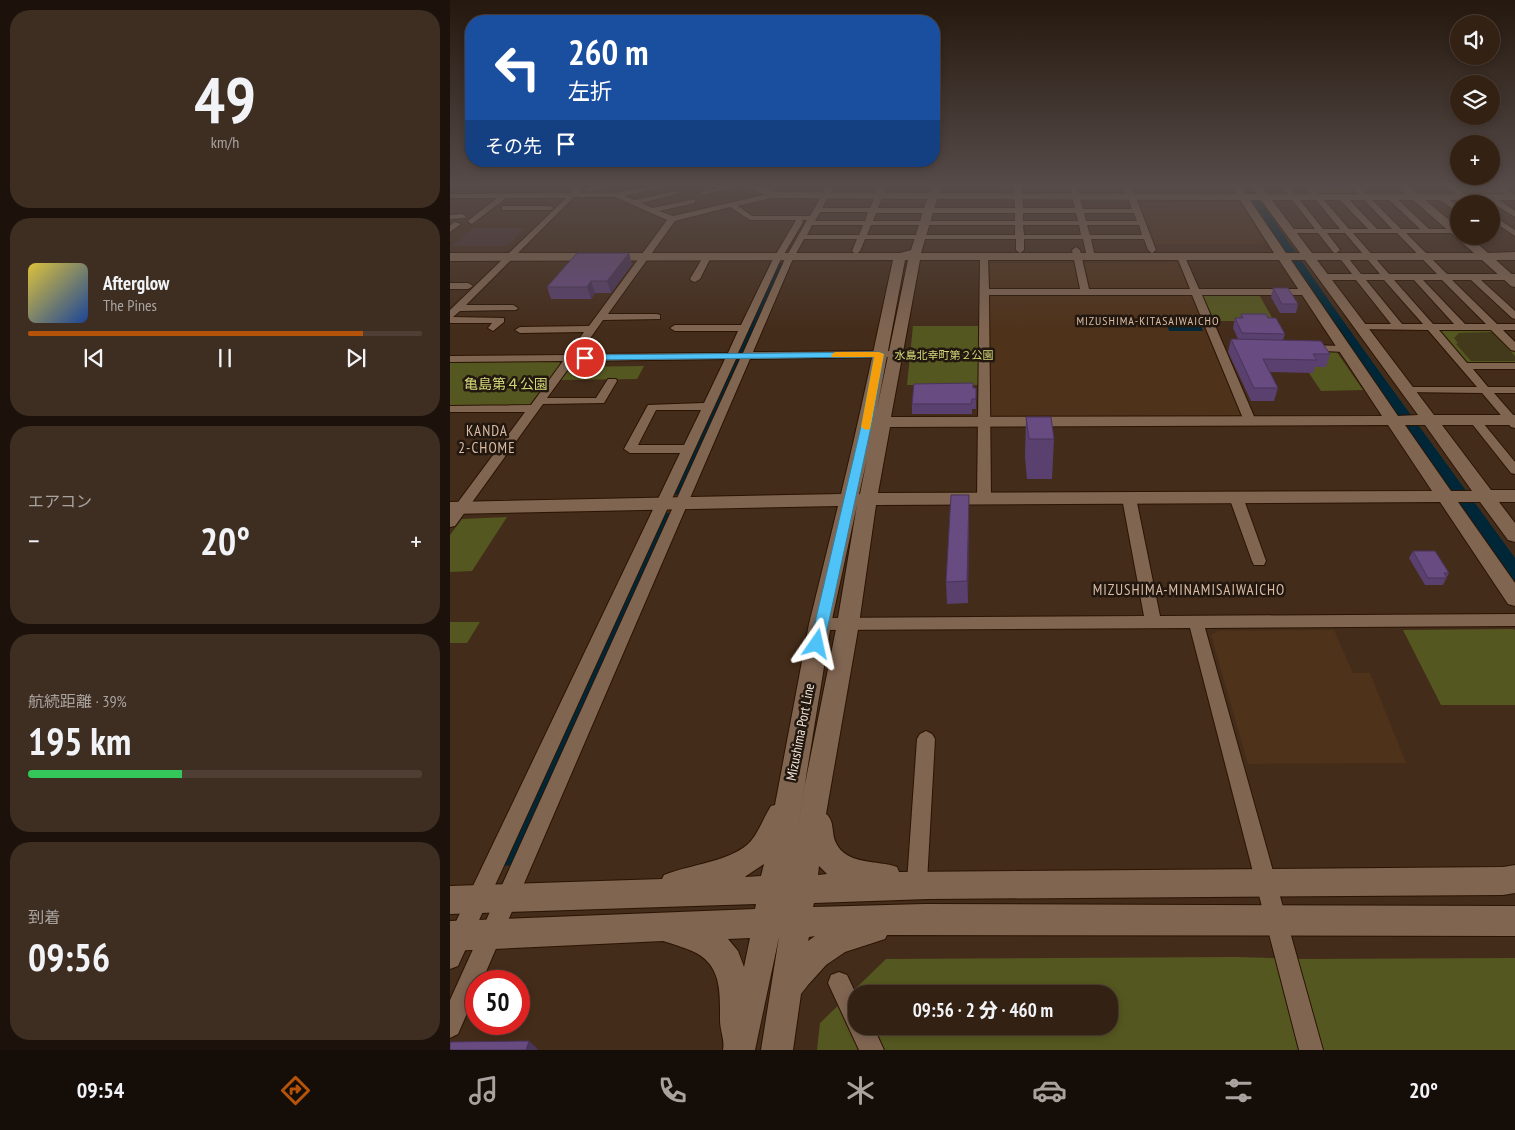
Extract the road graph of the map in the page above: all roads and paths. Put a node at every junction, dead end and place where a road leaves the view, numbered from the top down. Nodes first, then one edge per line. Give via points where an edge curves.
1 (527, 233) edge
2 (529, 233) edge
3 (662, 233) edge
4 (799, 233) edge
5 (803, 233) edge
6 (864, 233) edge
7 (920, 233) edge
8 (986, 233) edge
9 (1020, 233) edge
10 (1085, 233) edge
11 (1146, 233) edge
12 (1278, 233) edge
13 (1291, 233) edge
14 (1323, 233) edge
15 (1351, 233) edge
16 (1403, 233) edge
17 (802, 237) junction
18 (862, 237) junction
19 (1148, 237) junction
20 (1020, 238) junction
21 (1086, 238) junction
22 (1472, 245) edge
23 (985, 248) junction
24 (1020, 250) junction
25 (1152, 250) junction
26 (1515, 250) edge
27 (450, 251) edge
28 (856, 251) junction
29 (913, 251) junction
30 (1077, 253) junction
31 (1090, 253) junction
32 (1292, 253) junction
33 (1339, 253) junction
34 (1367, 253) junction
35 (1422, 253) junction
36 (1481, 253) junction
37 (507, 254) junction
38 (646, 254) junction
39 (786, 254) junction
40 (1515, 256) edge
41 (707, 257) junction
42 (1180, 257) junction
43 (450, 258) edge
44 (1324, 277) junction
45 (1359, 277) junction
46 (1387, 277) junction
47 (1416, 277) junction
48 (1445, 277) junction
49 (1473, 277) junction
50 (695, 279) dead end
51 (1513, 279) edge
52 (450, 286) edge
53 (468, 286) junction
54 (985, 292) junction
55 (1085, 292) junction
56 (1196, 292) junction
57 (1306, 292) junction
58 (454, 306) edge
59 (512, 308) dead end
60 (450, 315) edge
61 (657, 316) dead end
62 (1515, 316) edge
63 (600, 317) junction
64 (450, 320) edge
65 (1360, 327) junction
66 (1399, 327) junction
67 (1431, 327) junction
68 (1462, 327) junction
69 (1494, 327) junction
70 (1515, 327) edge
71 (493, 328) dead end
72 (675, 328) dead end
73 (745, 328) junction
74 (591, 329) junction
75 (520, 330) dead end
76 (1297, 348) edge
77 (1515, 348) edge
78 (1344, 349) junction
79 (888, 354) junction
80 (739, 356) junction
81 (570, 358) junction
82 (450, 359) edge
83 (1465, 366) junction
84 (1515, 366) edge
85 (612, 382) dead end
86 (1406, 390) junction
87 (1486, 390) junction
88 (1515, 390) edge
89 (536, 404) junction
90 (450, 409) edge
91 (712, 412) junction
92 (1475, 420) junction
93 (1250, 421) junction
94 (1410, 421) junction
95 (1514, 421) edge
96 (875, 422) junction
97 (984, 422) junction
98 (688, 450) junction
99 (1515, 470) edge
100 (1515, 496) edge
101 (1236, 497) junction
102 (1464, 497) junction
103 (984, 498) junction
104 (1129, 498) junction
105 (859, 500) junction
106 (682, 502) junction
107 (664, 503) junction
108 (456, 508) edge
109 (450, 523) edge
110 (1515, 536) edge
111 (1258, 561) dead end
112 (1515, 599) edge
113 (1515, 620) edge
114 (1153, 622) junction
115 (1196, 622) junction
116 (820, 624) junction
117 (848, 624) junction
118 (605, 651) junction
119 (926, 739) dead end
120 (548, 778) junction
121 (790, 790) junction
122 (817, 790) junction
123 (1515, 879) edge
124 (1266, 882) junction
125 (922, 883) junction
126 (802, 888) junction
127 (772, 889) junction
128 (633, 894) junction
129 (477, 899) junction
130 (450, 900) edge
131 (507, 900) junction
132 (1508, 917) edge
133 (925, 919) junction
134 (1277, 921) junction
135 (797, 923) junction
136 (767, 924) junction
137 (661, 926) junction
138 (491, 934) junction
139 (453, 943) edge
140 (839, 983) dead end
141 (787, 988) junction
142 (848, 1002) edge
143 (450, 1026) edge
144 (864, 1035) edge
145 (735, 1050) edge
146 (739, 1050) edge
147 (777, 1050) edge
148 (872, 1050) edge
149 (1311, 1050) edge

1 - 37 street
2 - 37 street
3 - 38 street
4 - 39 street
5 - 17 street
6 - 18 street
7 - 29 street, Mizushima Port Line
8 - 23 street
9 - 20 street
10 - 21 street
11 - 19 street
12 - 32 street
13 - 32 street
14 - 33 street
15 - 34 street
16 - 35 street
17 - 18 street
17 - 39 street
18 - 28 street
18 - 29 street
19 - 21 street
19 - 25 street
20 - 21 street
20 - 23 street
20 - 24 street
21 - 31 street
22 - 36 street
23 - 24 street
23 - 29 street
23 - 29 street
23 - 30 street
23 - 54 street
24 - 30 street
25 - 31 street
25 - 32 street
26 - 36 street
27 - 37 street
28 - 29 street
28 - 39 street
29 - 39 street
29 - 79 street, Mizushima Port Line
30 - 31 street
30 - 55 street
31 - 42 street
32 - 33 street
32 - 42 street
32 - 44 street
32 - 57 street
33 - 34 street
33 - 45 street
34 - 35 street
34 - 46 street
35 - 36 street
35 - 48 street
36 - 40 street
36 - 51 street
37 - 38 street
37 - 43 street
37 - 53 street
37 - 58 street
38 - 39 street
38 - 41 street
38 - 63 street
39 - 41 street
39 - 73 street
39 - 80 street
41 - 50 street
42 - 56 street
44 - 45 street
44 - 65 street
45 - 46 street
45 - 66 street
46 - 47 street
46 - 67 street
47 - 48 street
47 - 68 street
48 - 49 street
48 - 69 street
49 - 51 street
49 - 62 street
52 - 53 street
53 - 58 street
54 - 55 street
54 - 97 street
55 - 56 street
56 - 57 street
56 - 93 street via 1225,347
57 - 78 street
58 - 59 street
58 - 60 street
61 - 63 street
63 - 74 street
64 - 71 street via 501,320
65 - 66 street
65 - 86 street
66 - 67 street
67 - 68 street
67 - 83 street
68 - 69 street
69 - 70 street
69 - 77 street
72 - 73 street
73 - 80 street
74 - 75 street
74 - 81 street
76 - 78 street
78 - 94 street
79 - 80 street
79 - 96 street, Mizushima Port Line
80 - 81 street
80 - 91 street
81 - 82 street
81 - 89 street
83 - 84 street
83 - 87 street
85 - 89 street via 600,401
86 - 87 street
86 - 94 street
87 - 88 street
87 - 95 street
89 - 90 street
89 - 108 street
91 - 98 street
91 - 98 street via 652,406 630,449
91 - 106 street
92 - 94 street
92 - 95 street
92 - 99 street
93 - 94 street
93 - 97 street
94 - 102 street
94 - 102 street
96 - 97 street
96 - 105 street, Mizushima Port Line
97 - 103 street
98 - 107 street
100 - 102 street
101 - 102 street
101 - 104 street
101 - 111 street
102 - 110 street
102 - 112 street
103 - 104 street
103 - 105 street
104 - 114 street
105 - 106 street
105 - 116 street, Mizushima Port Line
105 - 117 street, Mizushima Port Line
106 - 107 street
106 - 118 street
107 - 108 street
107 - 118 street
108 - 109 street
113 - 115 street
114 - 115 street
114 - 117 street
115 - 124 street
116 - 117 street
116 - 121 street, Mizushima Port Line
117 - 122 street, Mizushima Port Line
118 - 120 street
118 - 120 street
119 - 125 street
120 - 129 street
120 - 131 street
121 - 127 street, Mizushima Port Line
121 - 128 street via 760,850 741,864 715,874
122 - 125 street via 819,841 826,855 840,867 861,874
122 - 126 street, Mizushima Port Line
123 - 124 street
124 - 125 street
124 - 134 street
125 - 126 street
126 - 127 street
126 - 135 street, Mizushima Port Line
127 - 128 street
127 - 136 street, Mizushima Port Line
128 - 131 street
129 - 130 street
129 - 131 street
129 - 139 street
131 - 138 street
132 - 134 street
133 - 134 street
133 - 135 street
133 - 141 street via 864,931 833,941 807,961
134 - 149 street
135 - 136 street
135 - 141 street, Mizushima Port Line
136 - 137 street
136 - 146 street, Mizushima Port Line
137 - 138 street
137 - 145 street via 706,943 724,956 737,997
138 - 139 street
138 - 143 street
140 - 142 street
141 - 147 street, Mizushima Port Line
144 - 148 street

